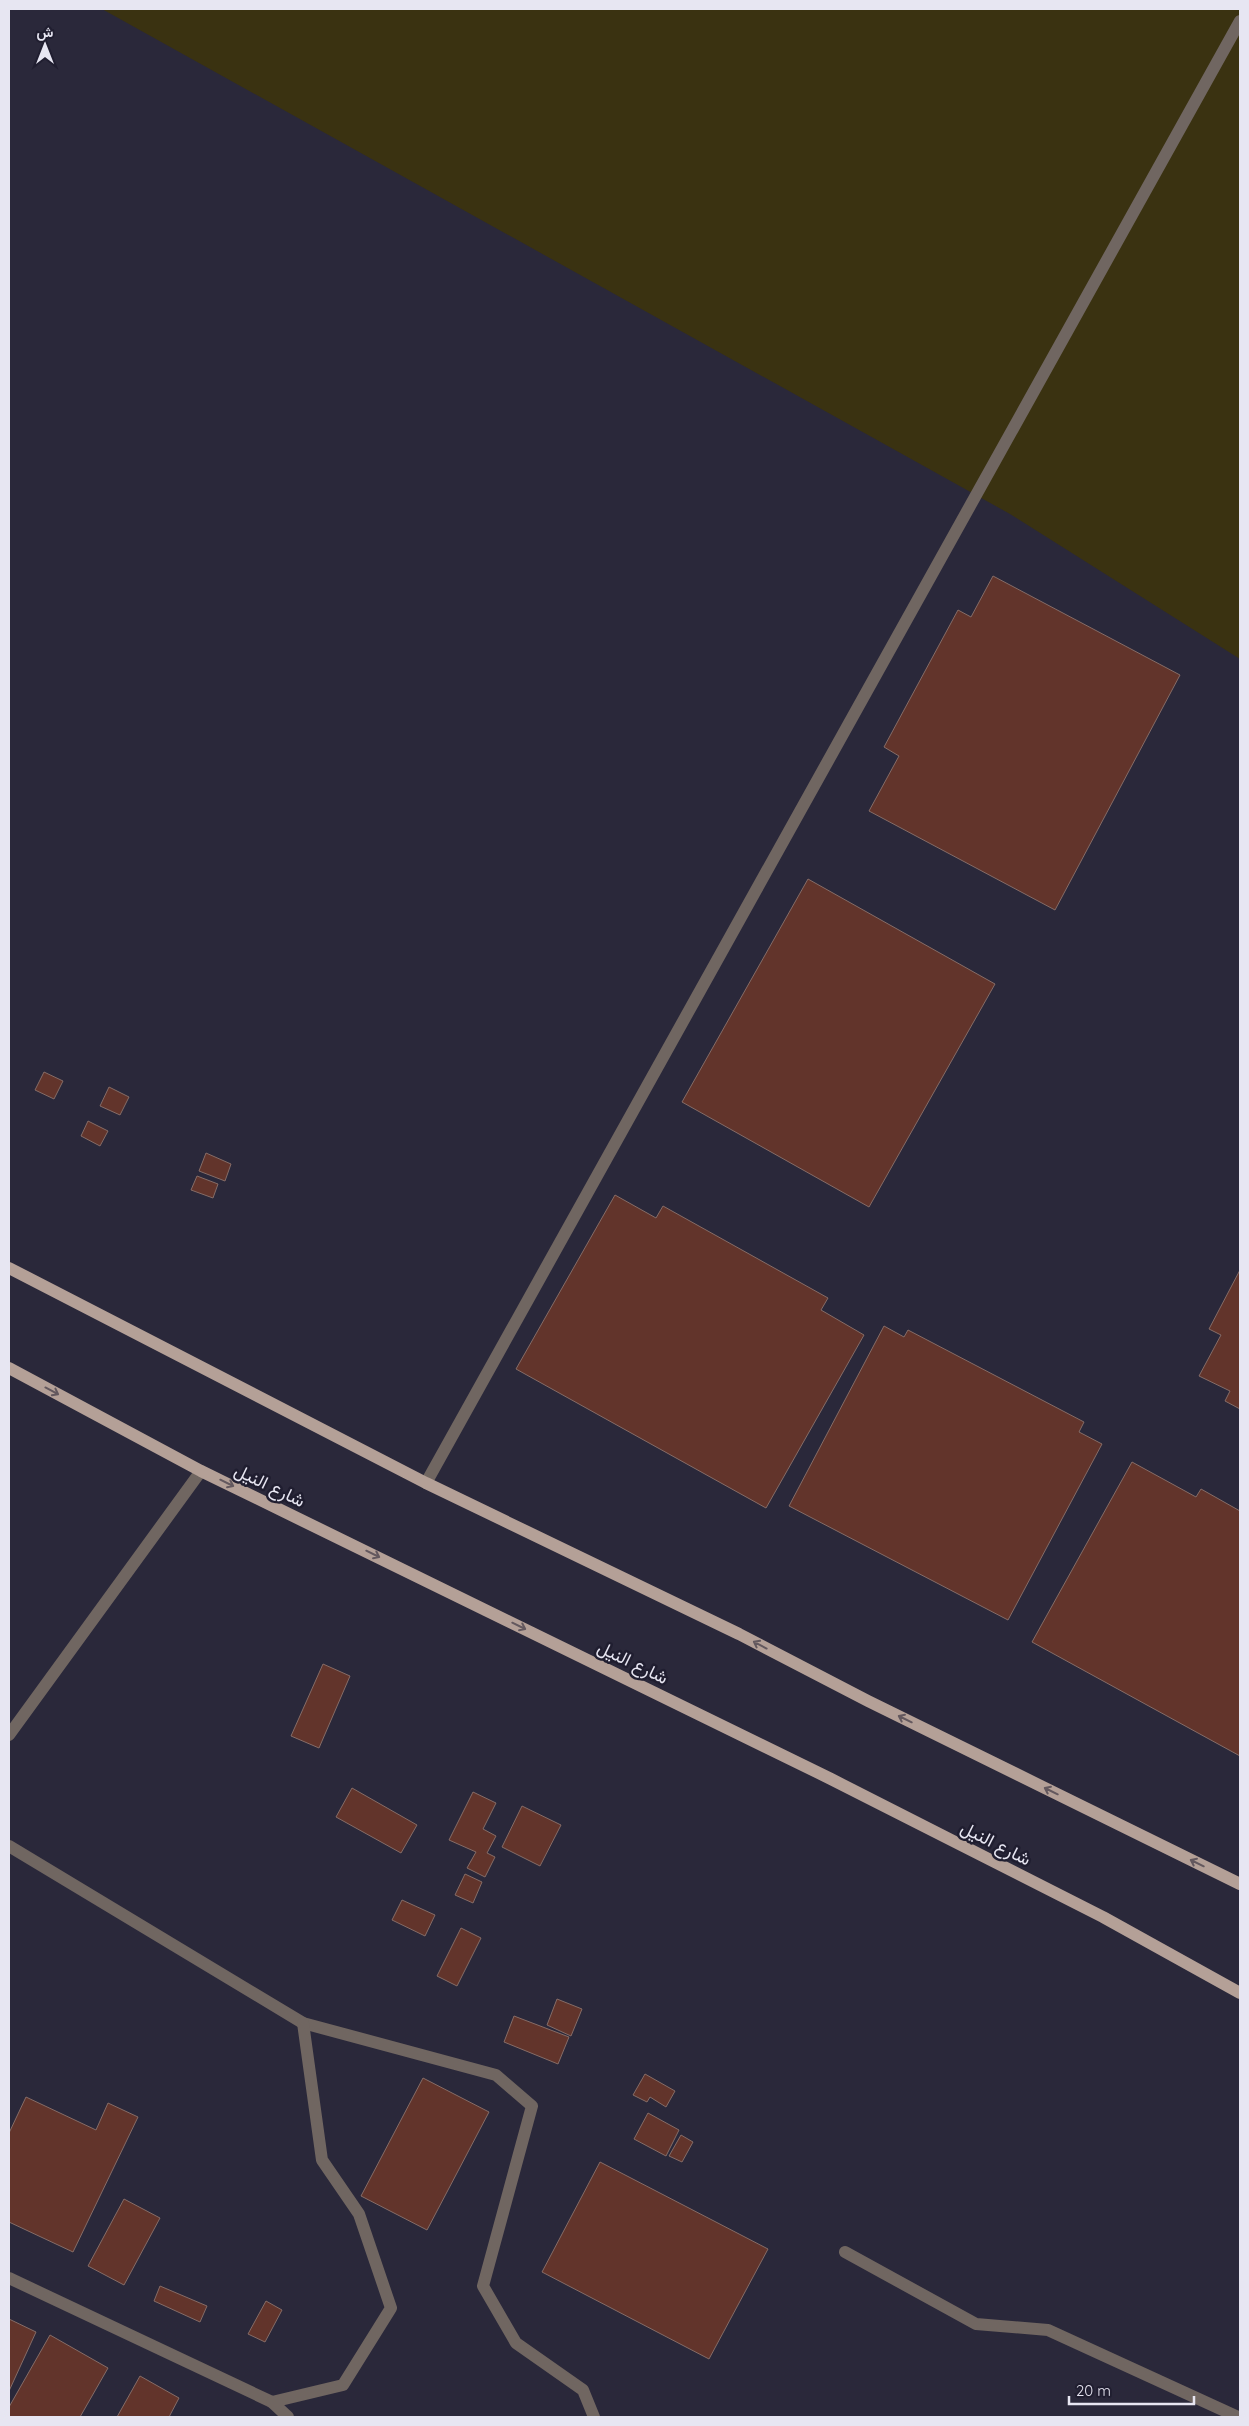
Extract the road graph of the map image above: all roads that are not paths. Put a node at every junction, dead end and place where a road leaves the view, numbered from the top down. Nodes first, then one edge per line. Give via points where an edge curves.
1 (1240, 21) edge
2 (9, 1268) edge
3 (9, 1368) edge
4 (201, 1471) junction
5 (426, 1483) junction
6 (9, 1735) edge
7 (9, 1846) edge
8 (1240, 1884) edge
9 (1240, 1993) edge
10 (303, 2023) junction
11 (846, 2252) dead end
12 (9, 2278) edge
13 (272, 2402) junction
14 (288, 2417) edge
15 (594, 2417) edge
16 (1238, 2417) edge

1 - 5 street
2 - 5 main road
3 -> 4 main road, شارع النيل
4 - 6 street
4 -> 9 main road, شارع النيل via 840,1783 1103,1917
8 -> 5 main road via 739,1634
7 - 10 street
10 - 13 street via 322,2160 360,2214 391,2308 343,2385
10 - 15 street via 496,2075 532,2106 483,2286 516,2343 583,2390
11 - 16 street via 976,2324 1048,2330
12 - 13 street
13 - 14 street

